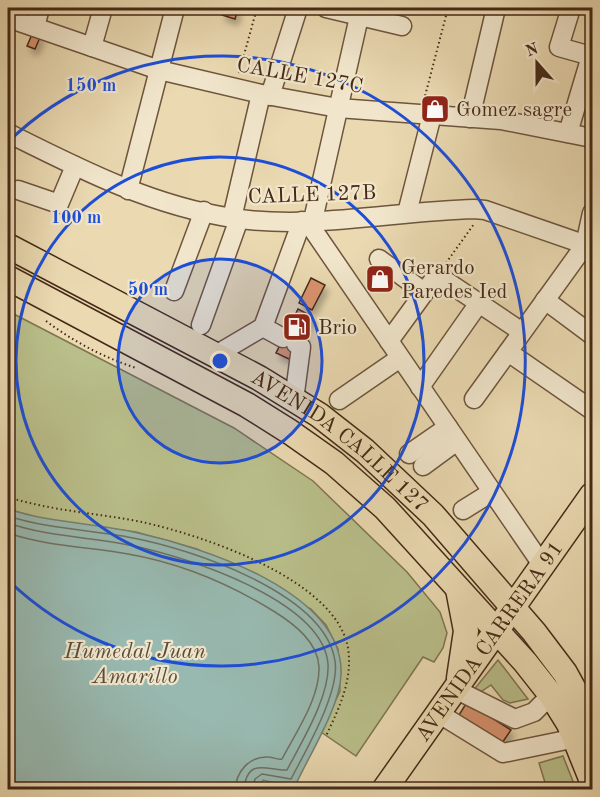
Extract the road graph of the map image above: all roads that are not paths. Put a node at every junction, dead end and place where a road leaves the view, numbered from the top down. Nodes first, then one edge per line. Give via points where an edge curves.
1 (40, 8) edge
2 (103, 8) edge
3 (175, 8) edge
4 (298, 8) edge
5 (326, 8) edge
6 (496, 8) edge
7 (571, 8) edge
8 (361, 12) edge
9 (8, 18) edge
10 (402, 26) dead end
11 (35, 27) junction
12 (92, 47) junction
13 (159, 70) junction
14 (266, 95) junction
15 (338, 108) junction
16 (426, 115) junction
17 (470, 118) junction
18 (8, 133) edge
19 (568, 133) junction
20 (592, 138) edge
21 (75, 166) junction
22 (18, 190) dead end
23 (128, 190) junction
24 (204, 212) junction
25 (407, 213) junction
26 (592, 213) edge
27 (236, 219) junction
28 (307, 221) junction
29 (8, 246) edge
30 (589, 246) edge
31 (379, 259) dead end
32 (8, 278) edge
33 (174, 291) dead end
34 (424, 292) junction
35 (545, 300) junction
36 (479, 303) junction
37 (201, 325) dead end
38 (263, 327) junction
39 (522, 332) junction
40 (592, 335) edge
41 (388, 340) junction
42 (508, 352) junction
43 (214, 356) junction
44 (400, 357) junction
45 (420, 387) junction
46 (474, 399) dead end
47 (294, 400) junction
48 (339, 400) dead end
49 (592, 410) edge
50 (452, 434) junction
51 (409, 454) dead end
52 (423, 466) dead end
53 (492, 492) junction
54 (592, 495) edge
55 (463, 510) dead end
56 (543, 566) junction
57 (457, 586) junction
58 (513, 607) junction
59 (497, 630) junction
60 (455, 689) junction
61 (550, 694) junction
62 (438, 713) junction
63 (515, 718) junction
64 (588, 725) edge
65 (524, 748) junction
66 (592, 781) edge
67 (384, 789) edge

1 - 11 street
2 - 12 street
3 - 13 street
4 - 14 street
5 - 8 street
6 - 17 street
7 - 19 street via 559,47 591,56
8 - 10 street
8 - 15 street
9 - 11 street, CALLE 127C
11 - 12 street, CALLE 127C
12 - 13 street, CALLE 127C
13 - 14 street, CALLE 127C
13 - 23 street
14 - 15 street, CALLE 127C
14 - 27 street
15 - 16 street, CALLE 127C
15 - 28 street
16 - 17 street, CALLE 127C
16 - 25 street
17 - 19 street, CALLE 127C
18 - 21 street, CALLE 127B
19 - 20 street, CALLE 127C
21 - 22 street via 59,204
21 - 23 street, CALLE 127B
23 - 24 street, CALLE 127B
24 - 27 street, CALLE 127B
24 - 33 street
25 - 28 street, CALLE 127B
25 - 30 street, CALLE 127B via 485,210
26 - 30 street
27 - 28 street, CALLE 127B
27 - 37 street
28 - 38 street
28 - 41 street
29 - 43 main road, AVENIDA CALLE 127
30 - 35 street
31 - 34 street
32 - 57 main road, AVENIDA CALLE 127 via 247,405 290,432 334,463 385,508
34 - 36 street via 437,275
34 - 41 street
35 - 39 street
35 - 40 street
36 - 39 street
36 - 45 street
38 - 43 street
38 - 47 street via 301,347
39 - 42 street
41 - 44 street
42 - 46 street
42 - 49 street
43 - 47 main road, AVENIDA CALLE 127
44 - 45 street
44 - 48 street
45 - 50 street
47 - 58 main road, AVENIDA CALLE 127 via 319,415 399,481
50 - 51 street
50 - 52 street
50 - 53 street
53 - 55 street
53 - 56 street
54 - 56 main road, AVENIDA CARRERA 91
56 - 58 main road, AVENIDA CARRERA 91
57 - 59 main road, AVENIDA CALLE 127
57 - 60 main road via 466,631
58 - 59 main road, AVENIDA CARRERA 91
58 - 64 main road, AVENIDA CALLE 127 via 560,666
59 - 60 main road, AVENIDA CARRERA 91
59 - 61 main road, AVENIDA CALLE 127
60 - 62 main road, AVENIDA CARRERA 91
60 - 63 street
61 - 63 street via 534,712
61 - 64 main road, AVENIDA CALLE 127
62 - 65 street via 496,751
62 - 67 main road, AVENIDA CARRERA 91
63 - 65 street
64 - 65 street
64 - 66 main road

